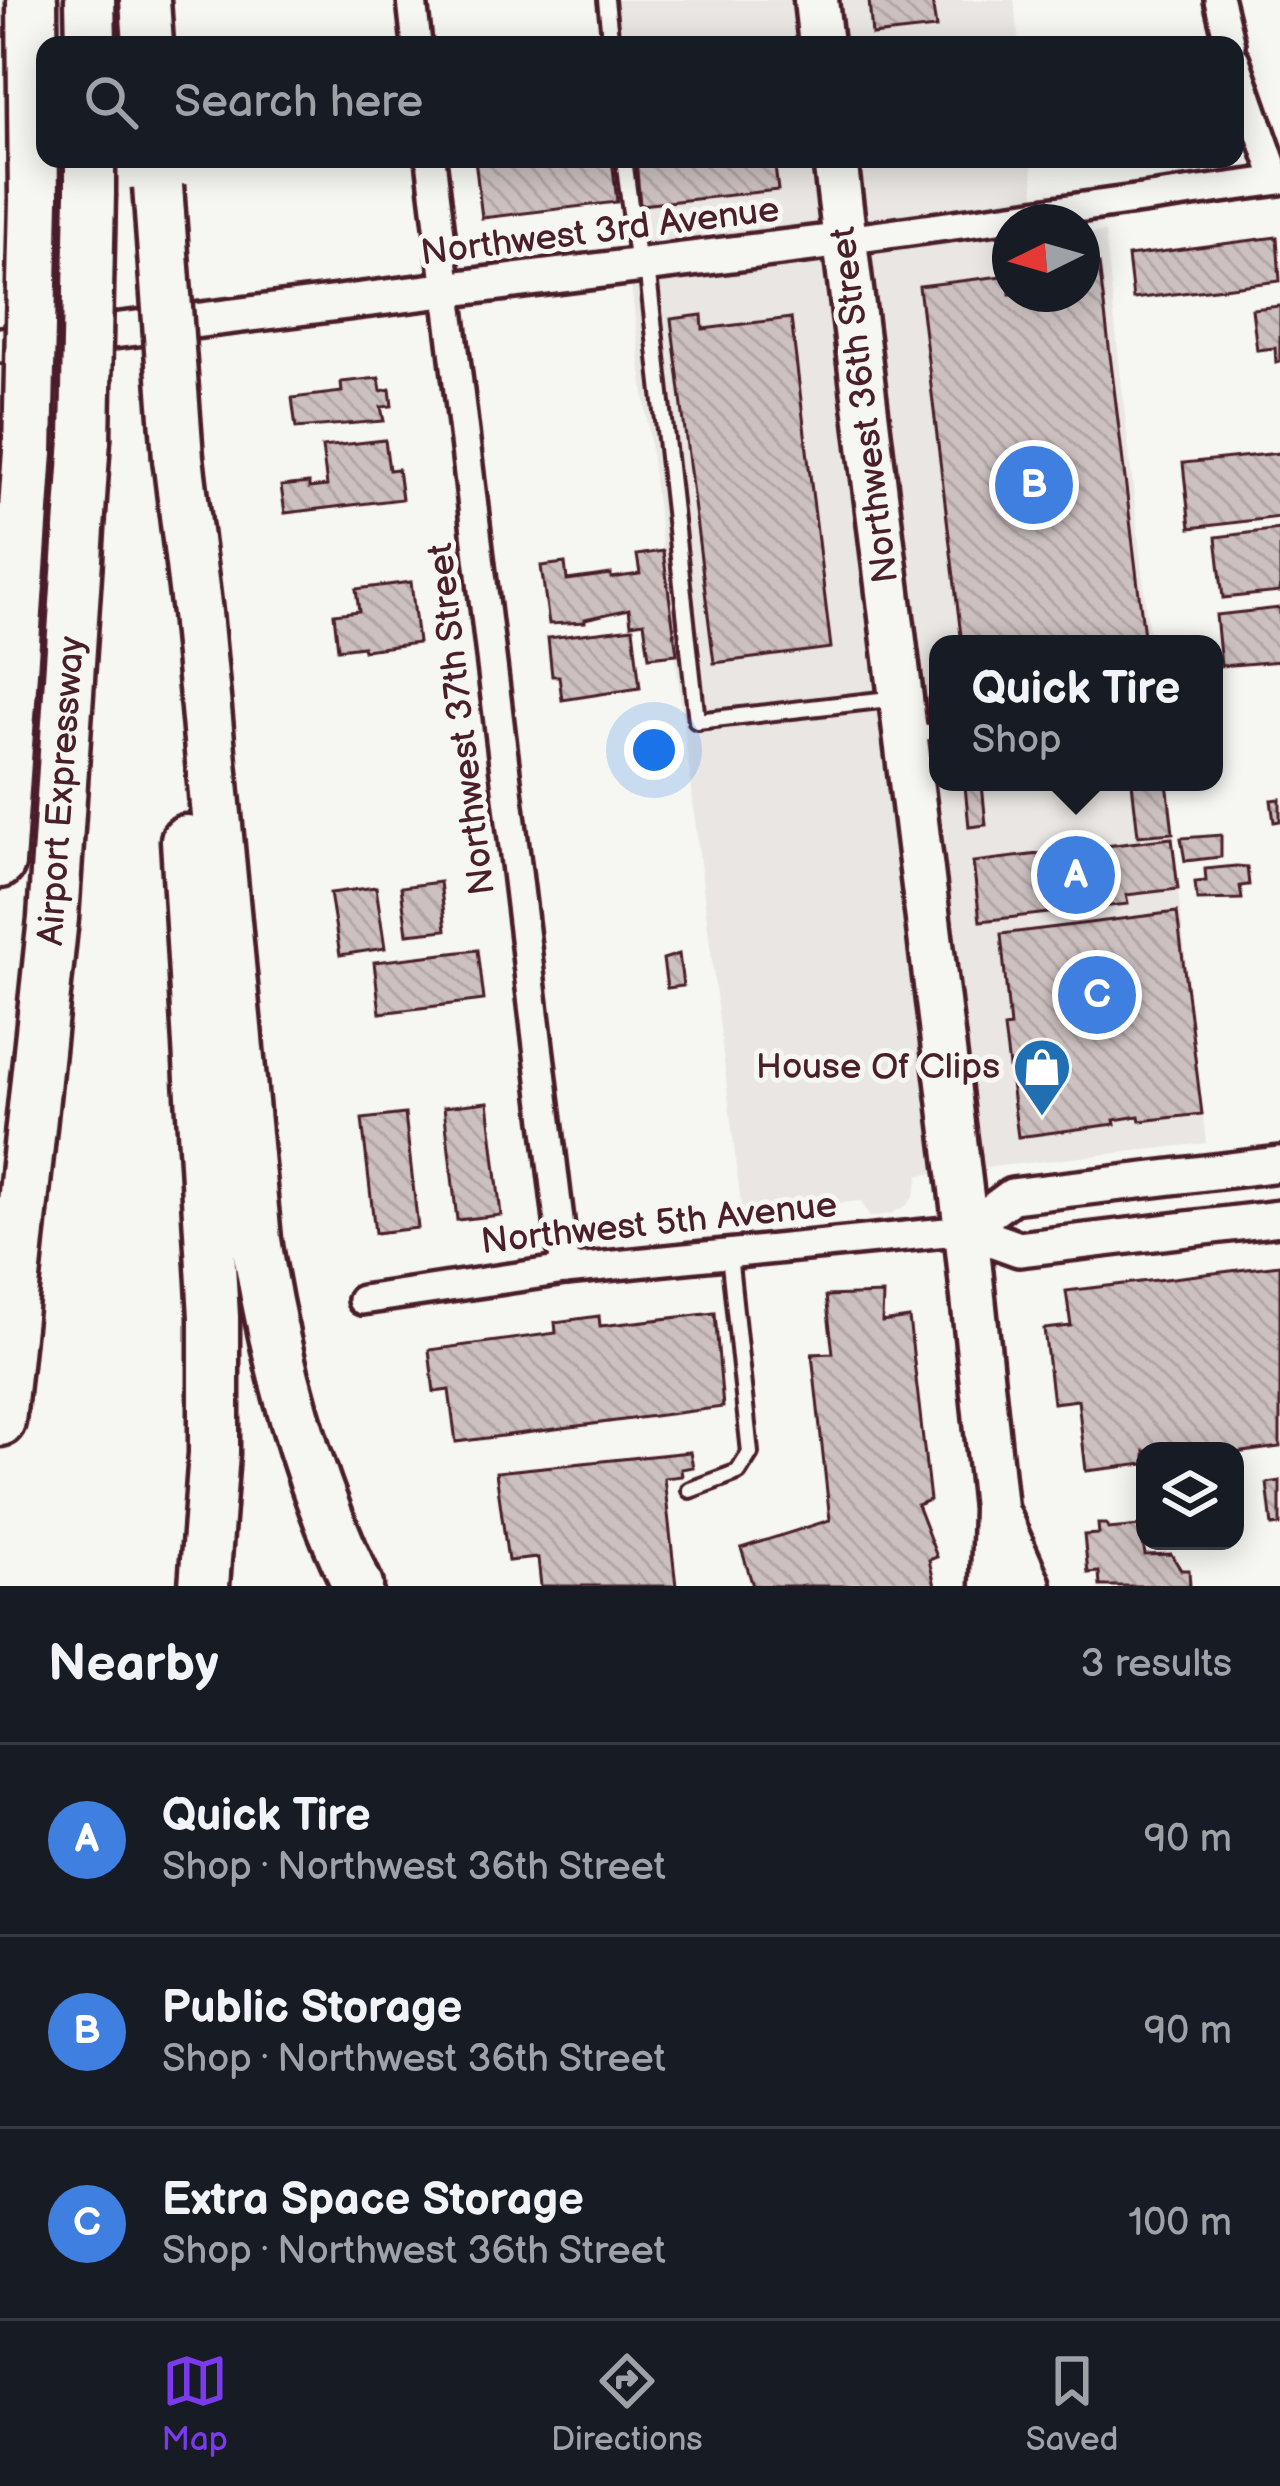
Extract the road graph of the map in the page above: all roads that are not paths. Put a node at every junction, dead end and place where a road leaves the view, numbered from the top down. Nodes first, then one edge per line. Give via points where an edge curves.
1 (32, 0) edge
2 (90, 0) edge
3 (145, 0) edge
4 (412, 0) edge
5 (606, 0) edge
6 (816, 0) edge
7 (1219, 0) edge
8 (91, 36) edge
9 (147, 36) edge
10 (416, 36) edge
11 (610, 36) edge
12 (820, 36) edge
13 (1228, 36) edge
14 (1244, 84) edge
15 (432, 168) edge
16 (626, 168) edge
17 (836, 168) edge
18 (157, 173) edge
19 (90, 176) edge
20 (1278, 180) edge
21 (845, 240) junction
22 (642, 266) junction
23 (446, 292) junction
24 (0, 345) edge
25 (178, 458) junction
26 (914, 721) edge
27 (0, 863) edge
28 (1280, 1164) edge
29 (1280, 1219) edge
30 (966, 1230) junction
31 (729, 1254) junction
32 (565, 1270) junction
33 (362, 1300) dead end
34 (0, 1421) edge
35 (690, 1490) dead end
36 (995, 1508) junction
37 (204, 1586) edge
38 (358, 1586) edge
39 (992, 1586) edge
40 (1029, 1586) edge

1 - 27 highway, Airport Expressway, bridge via 28,451
2 - 8 highway
3 - 9 highway
4 - 10 street
5 - 11 lane
6 - 12 main road
7 - 13 street
14 - 20 street
15 - 23 street, Northwest 37th Street
16 - 22 lane
17 - 21 main road, Northwest 36th Street
18 - 25 highway, bridge
19 - 34 highway, Airport Expressway, bridge via 85,439 53,918
20 - 21 street, Northwest 3rd Avenue
21 - 22 street, Northwest 3rd Avenue
21 - 26 main road, Northwest 36th Street
22 - 23 street, Northwest 3rd Avenue
22 - 26 lane via 697,721
23 - 24 street, Northwest 3rd Avenue
23 - 32 street, Northwest 37th Street
25 - 37 highway via 171,615 215,1339
25 - 38 highway via 266,1304 297,1428
26 - 30 main road, Northwest 36th Street
28 - 30 street, Northwest 5th Avenue via 1012,1196
29 - 30 street, Northwest 5th Avenue via 1019,1250
30 - 31 street, Northwest 5th Avenue
30 - 36 main road, Northwest 36th Street
31 - 32 street, Northwest 5th Avenue
31 - 35 lane via 750,1454 738,1472
32 - 33 street, Northwest 5th Avenue
36 - 39 main road, Northwest 36th Street
36 - 40 main road, Northwest 36th Street

